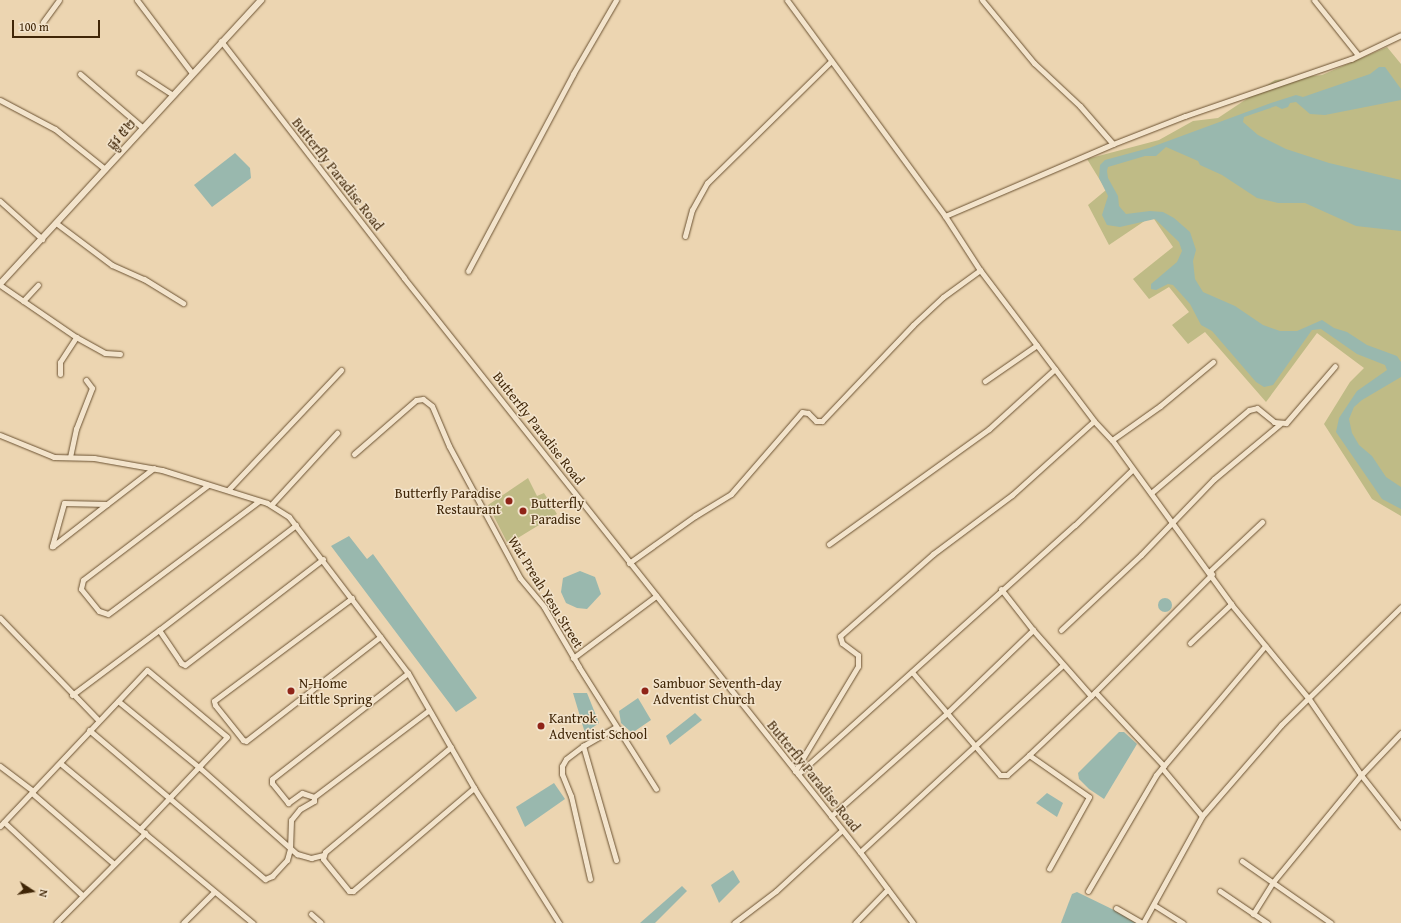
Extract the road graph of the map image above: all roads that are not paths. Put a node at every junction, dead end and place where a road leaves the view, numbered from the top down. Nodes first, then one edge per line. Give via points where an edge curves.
1 (59, 0) edge
2 (137, 0) edge
3 (261, 0) edge
4 (616, 0) edge
5 (787, 0) edge
6 (982, 0) edge
7 (1314, 0) edge
8 (43, 22) dead end
9 (1401, 34) edge
10 (221, 41) junction
11 (1358, 55) junction
12 (831, 61) junction
13 (138, 73) dead end
14 (192, 73) junction
15 (80, 74) dead end
16 (173, 94) junction
17 (1, 102) edge
18 (143, 128) junction
19 (1113, 144) junction
20 (105, 169) junction
21 (0, 201) edge
22 (945, 216) junction
23 (56, 223) junction
24 (685, 236) dead end
25 (42, 239) junction
26 (980, 270) junction
27 (468, 271) dead end
28 (0, 284) edge
29 (38, 285) dead end
30 (23, 301) junction
31 (183, 303) dead end
32 (76, 337) junction
33 (1037, 345) junction
34 (120, 354) dead end
35 (1213, 362) dead end
36 (1335, 366) dead end
37 (1056, 369) junction
38 (341, 370) dead end
39 (60, 374) dead end
40 (86, 380) dead end
41 (985, 381) dead end
42 (1094, 420) junction
43 (1280, 424) junction
44 (337, 433) dead end
45 (0, 435) edge
46 (1112, 440) junction
47 (354, 454) dead end
48 (70, 457) junction
49 (154, 468) junction
50 (1132, 470) junction
51 (208, 485) junction
52 (228, 490) junction
53 (1151, 493) junction
54 (259, 501) junction
55 (107, 504) junction
56 (271, 506) junction
57 (1262, 522) dead end
58 (1172, 524) junction
59 (296, 525) junction
60 (830, 544) dead end
61 (323, 559) junction
62 (630, 563) junction
63 (1210, 573) junction
64 (1001, 590) junction
65 (656, 596) junction
66 (352, 598) junction
67 (1231, 604) junction
68 (1401, 608) edge
69 (0, 618) edge
70 (159, 630) junction
71 (1033, 630) junction
72 (1061, 630) dead end
73 (380, 637) junction
74 (1190, 644) dead end
75 (1265, 646) junction
76 (573, 658) junction
77 (1063, 666) junction
78 (912, 672) junction
79 (408, 673) junction
80 (1093, 694) junction
81 (72, 695) junction
82 (1309, 699) junction
83 (118, 701) junction
84 (430, 710) junction
85 (947, 713) junction
86 (98, 720) junction
87 (616, 728) junction
88 (89, 730) junction
89 (1401, 732) edge
90 (582, 746) junction
91 (975, 746) junction
92 (451, 747) junction
93 (1029, 755) junction
94 (60, 763) junction
95 (0, 766) edge
96 (1163, 767) junction
97 (200, 768) junction
98 (796, 773) junction
99 (1361, 775) junction
100 (474, 788) junction
101 (656, 789) dead end
102 (32, 792) junction
103 (314, 797) junction
104 (170, 799) junction
105 (831, 816) junction
106 (1202, 816) junction
107 (4, 822) junction
108 (0, 826) edge
109 (1401, 826) edge
110 (842, 830) junction
111 (142, 831) junction
112 (290, 849) junction
113 (860, 852) junction
114 (323, 855) junction
115 (616, 860) dead end
116 (1242, 861) dead end
117 (114, 864) junction
118 (1049, 869) dead end
119 (590, 880) dead end
120 (1273, 882) junction
121 (888, 889) junction
122 (1088, 890) dead end
123 (1220, 891) dead end
124 (214, 892) junction
125 (82, 895) junction
126 (1154, 905) junction
127 (1116, 908) dead end
128 (311, 914) dead end
129 (1253, 914) junction
130 (56, 923) edge
131 (183, 923) edge
132 (253, 923) edge
133 (321, 923) edge
134 (559, 923) edge
135 (734, 923) edge
136 (855, 923) edge
137 (913, 923) edge
138 (1143, 923) edge
139 (1183, 923) edge
140 (1267, 923) edge
141 (1331, 923) edge

1 - 8 street
2 - 14 street
3 - 10 street, ផ្លូវ ៥២
4 - 27 street via 573,74
5 - 12 street
6 - 19 street via 1034,63 1080,106
7 - 11 street
9 - 11 street
10 - 14 street, ផ្លូវ ៥២
10 - 62 street, Butterfly Paradise Road via 404,278
11 - 19 street
12 - 22 street
12 - 24 street via 707,183 692,210
13 - 16 street
14 - 16 street, ផ្លូវ ៥២
15 - 18 street
16 - 18 street, ផ្លូវ ៥២
17 - 20 street via 55,129
18 - 20 street, ផ្លូវ ៥២
19 - 22 street
20 - 23 street, ផ្លូវ ៥២
21 - 25 street
22 - 26 street
23 - 25 street, ផ្លូវ ៥២
23 - 31 street via 112,265 144,279
25 - 28 street, ផ្លូវ ៥២
26 - 33 street
26 - 62 street via 943,297 913,325 822,421 816,421 808,413 802,412 731,494 695,516
28 - 30 street
29 - 30 street
30 - 32 street
32 - 34 street via 105,353
32 - 39 street via 60,362
33 - 37 street
33 - 41 street
35 - 46 street via 1160,406
36 - 43 street via 1286,423
37 - 42 street
37 - 60 street via 989,428
38 - 52 street
40 - 48 street via 92,388 76,429
42 - 46 street
42 - 98 street via 1012,494 933,554 840,636 842,643 858,655 858,666
43 - 53 street via 1256,408 1249,410
43 - 58 street via 1214,479
44 - 56 street
45 - 48 street via 54,457
46 - 50 street
47 - 76 street, Wat Preah Yesu Street via 416,400 423,399 432,406 449,446 520,578 544,607
48 - 49 street via 94,458
49 - 51 street
49 - 55 street
50 - 53 street
50 - 64 street via 1075,526
51 - 52 street
51 - 54 street via 83,580 81,589 99,611 108,614
52 - 54 street
53 - 58 street
54 - 56 street
55 - 55 street via 53,546 52,546 64,503
56 - 59 street via 289,517
57 - 63 street
58 - 63 street
58 - 72 street
59 - 61 street
59 - 70 street
61 - 66 street
61 - 70 street via 185,665 170,650
62 - 65 street, Butterfly Paradise Road
63 - 67 street
63 - 80 street
64 - 71 street
64 - 78 street
65 - 76 street
65 - 98 street, Butterfly Paradise Road
66 - 73 street
66 - 73 street via 214,700 215,706 246,741
67 - 74 street
67 - 75 street
68 - 82 street
69 - 81 street
70 - 81 street
71 - 77 street
71 - 85 street
73 - 79 street
75 - 82 street
75 - 96 street
76 - 87 street, Wat Preah Yesu Street
77 - 80 street
77 - 91 street
78 - 85 street
78 - 98 street
79 - 84 street
79 - 103 street via 271,780 288,803 302,793
80 - 93 street
80 - 96 street
81 - 86 street
82 - 99 street
82 - 106 street via 1281,725
83 - 86 street
83 - 97 street
83 - 97 street via 144,671 151,671 227,737
84 - 92 street
84 - 103 street
85 - 91 street
85 - 105 street
86 - 88 street
87 - 90 street
87 - 101 street, Wat Preah Yesu Street
88 - 94 street
88 - 104 street
89 - 99 street
90 - 115 street
90 - 119 street via 566,759 562,766 562,774 571,796
91 - 93 street via 1003,777
91 - 113 street
92 - 100 street
92 - 114 street
93 - 118 street via 1089,797
94 - 102 street
94 - 111 street
95 - 102 street
96 - 106 street
96 - 122 street
97 - 104 street
97 - 112 street
98 - 105 street, Butterfly Paradise Road
99 - 109 street
99 - 120 street
100 - 114 street via 353,891 349,891
100 - 134 street
102 - 107 street
102 - 117 street
103 - 112 street via 314,801 300,809 291,820
104 - 111 street
104 - 112 street via 261,878 269,879 283,866
105 - 110 street, Butterfly Paradise Road
106 - 126 street
107 - 108 street
107 - 125 street
110 - 113 street, Butterfly Paradise Road
110 - 135 street via 776,891
111 - 117 street
111 - 124 street
112 - 114 street via 302,856
113 - 121 street, Butterfly Paradise Road
116 - 120 street
117 - 125 street
120 - 129 street
120 - 141 street
121 - 136 street
121 - 137 street, Butterfly Paradise Road
123 - 129 street
124 - 131 street
124 - 132 street
125 - 130 street
126 - 138 street
126 - 139 street
127 - 138 street
128 - 133 street
129 - 140 street

